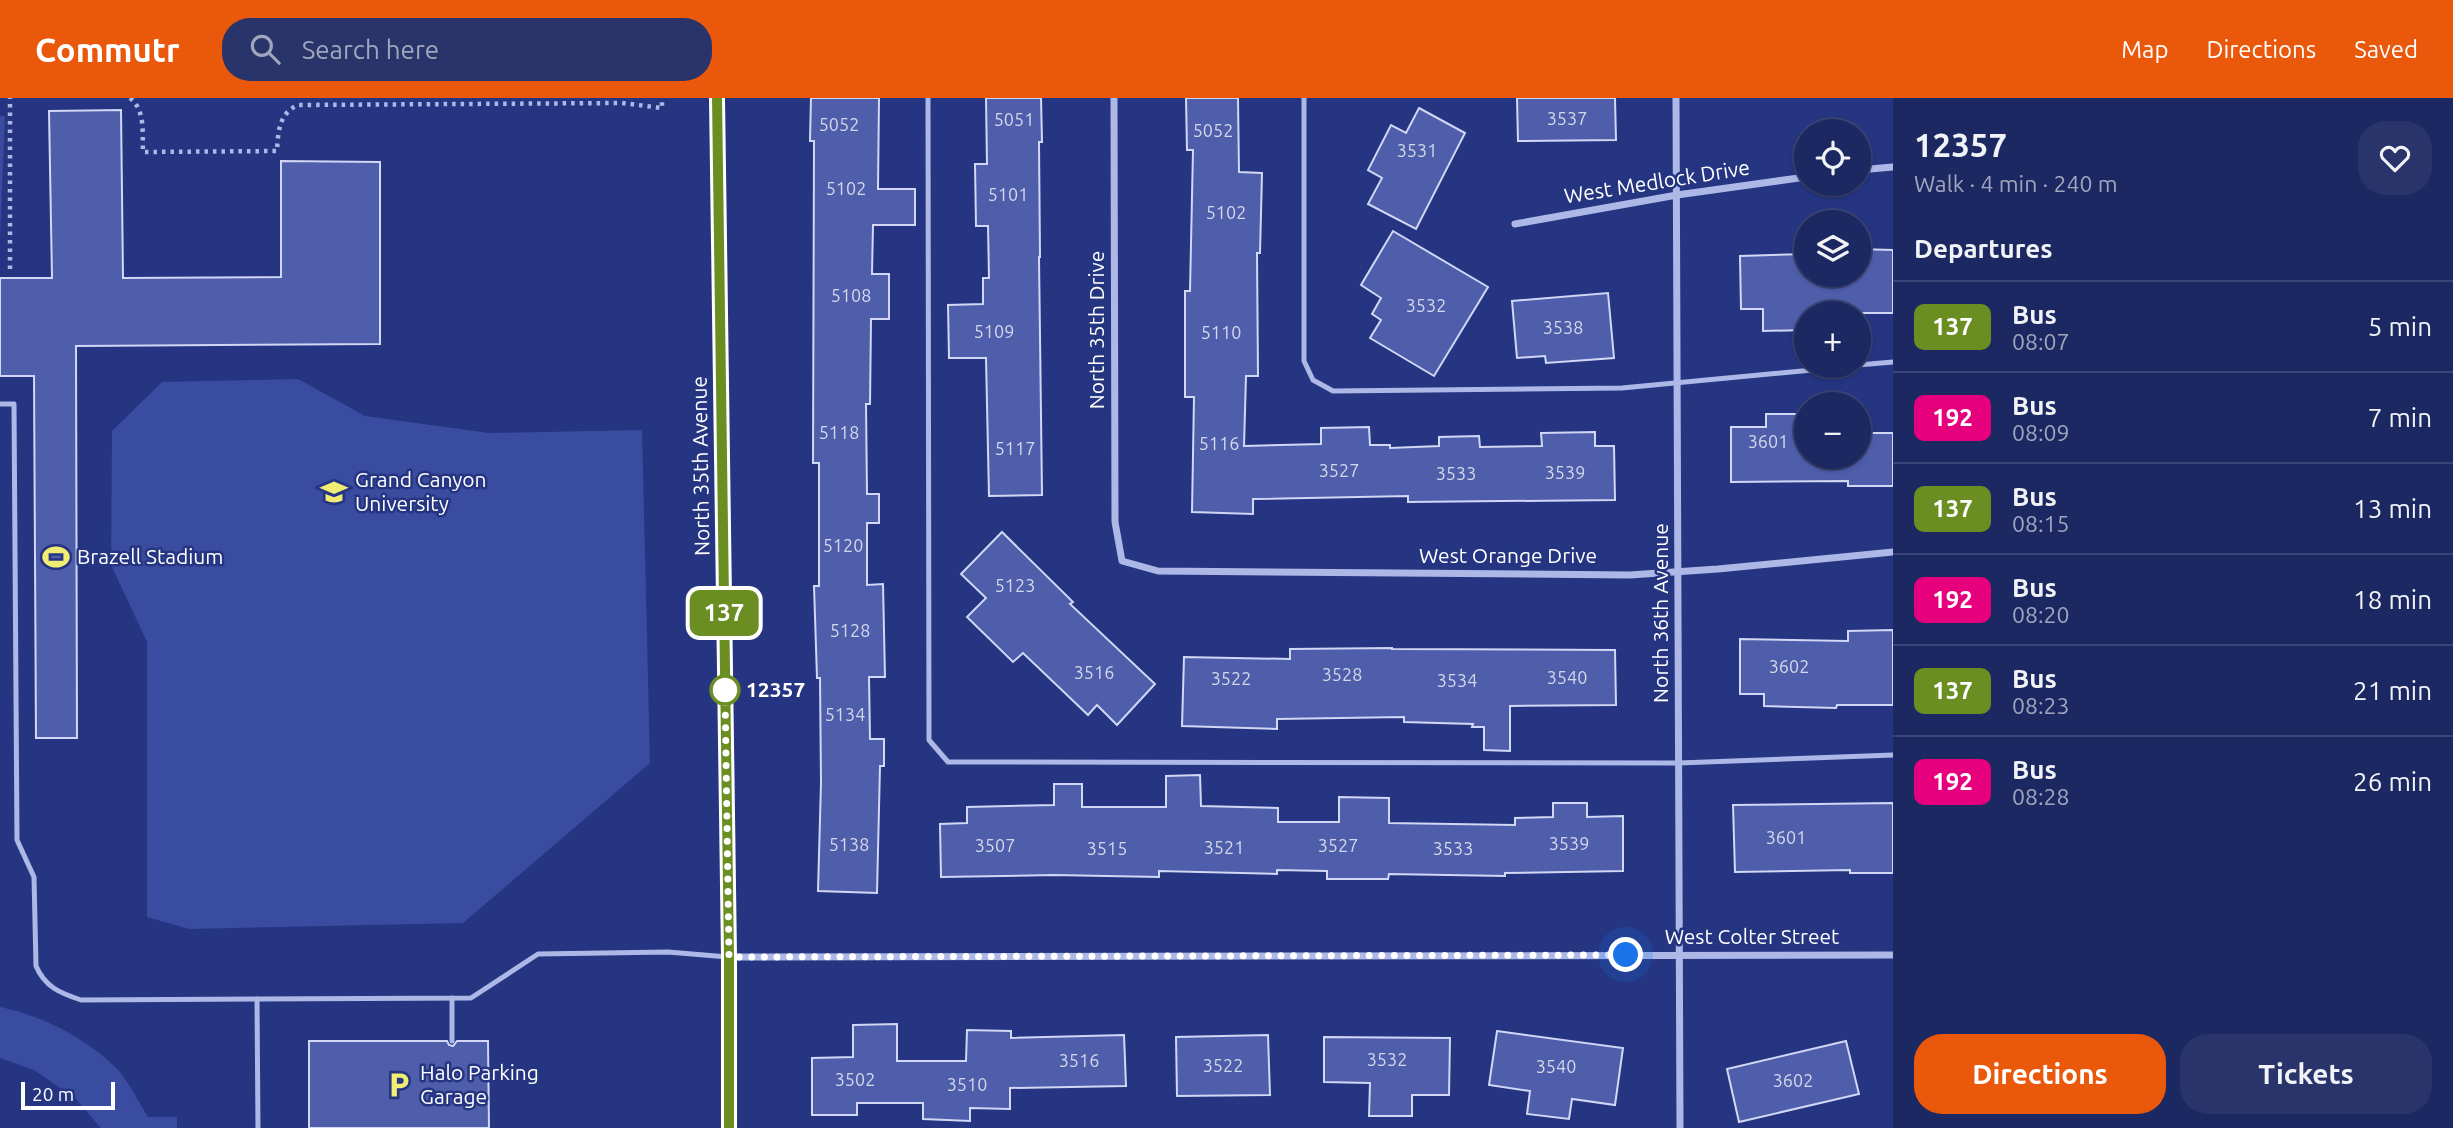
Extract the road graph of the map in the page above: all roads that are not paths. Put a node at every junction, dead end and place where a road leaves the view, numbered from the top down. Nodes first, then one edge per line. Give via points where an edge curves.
1 (717, 98) edge
2 (928, 98) edge
3 (1114, 98) edge
4 (1304, 98) edge
5 (1676, 98) edge
6 (1893, 167) edge
7 (1871, 169) edge
8 (1794, 179) edge
9 (1677, 195) junction
10 (1514, 224) dead end
11 (1893, 362) edge
12 (1871, 364) edge
13 (1794, 372) edge
14 (1678, 382) junction
15 (0, 404) edge
16 (1893, 552) edge
17 (1122, 561) joint
18 (1679, 572) junction
19 (1893, 755) edge
20 (1679, 763) junction
21 (1680, 955) junction
22 (1893, 955) edge
23 (729, 957) junction
24 (452, 998) junction
25 (257, 999) junction
26 (452, 1041) dead end
27 (258, 1128) edge
28 (729, 1128) edge
29 (1680, 1128) edge

1 - 23 main road, North 35th Avenue
2 - 20 lane via 929,740 948,762
3 - 17 street, North 35th Drive via 1115,522
4 - 14 lane via 1304,361 1313,380 1333,391 1622,388
5 - 9 street, North 36th Avenue
6 - 7 street
8 - 9 street, West Medlock Drive
9 - 10 street, West Medlock Drive
9 - 14 street, North 36th Avenue
11 - 12 lane
13 - 14 lane
14 - 18 street, North 36th Avenue
15 - 25 lane via 14,404 18,840 34,877 36,966 41,979 60,993 81,1000
16 - 18 street, West Orange Drive
17 - 18 street, West Orange Drive via 1158,572
18 - 20 street, North 36th Avenue
19 - 20 lane
20 - 21 street, North 36th Avenue
21 - 22 street, West Colter Street
21 - 23 street, West Colter Street
21 - 29 street, North 36th Avenue
23 - 24 lane via 668,952 538,954 471,998
23 - 28 main road, North 35th Avenue
24 - 25 lane
24 - 26 lane
25 - 27 lane

